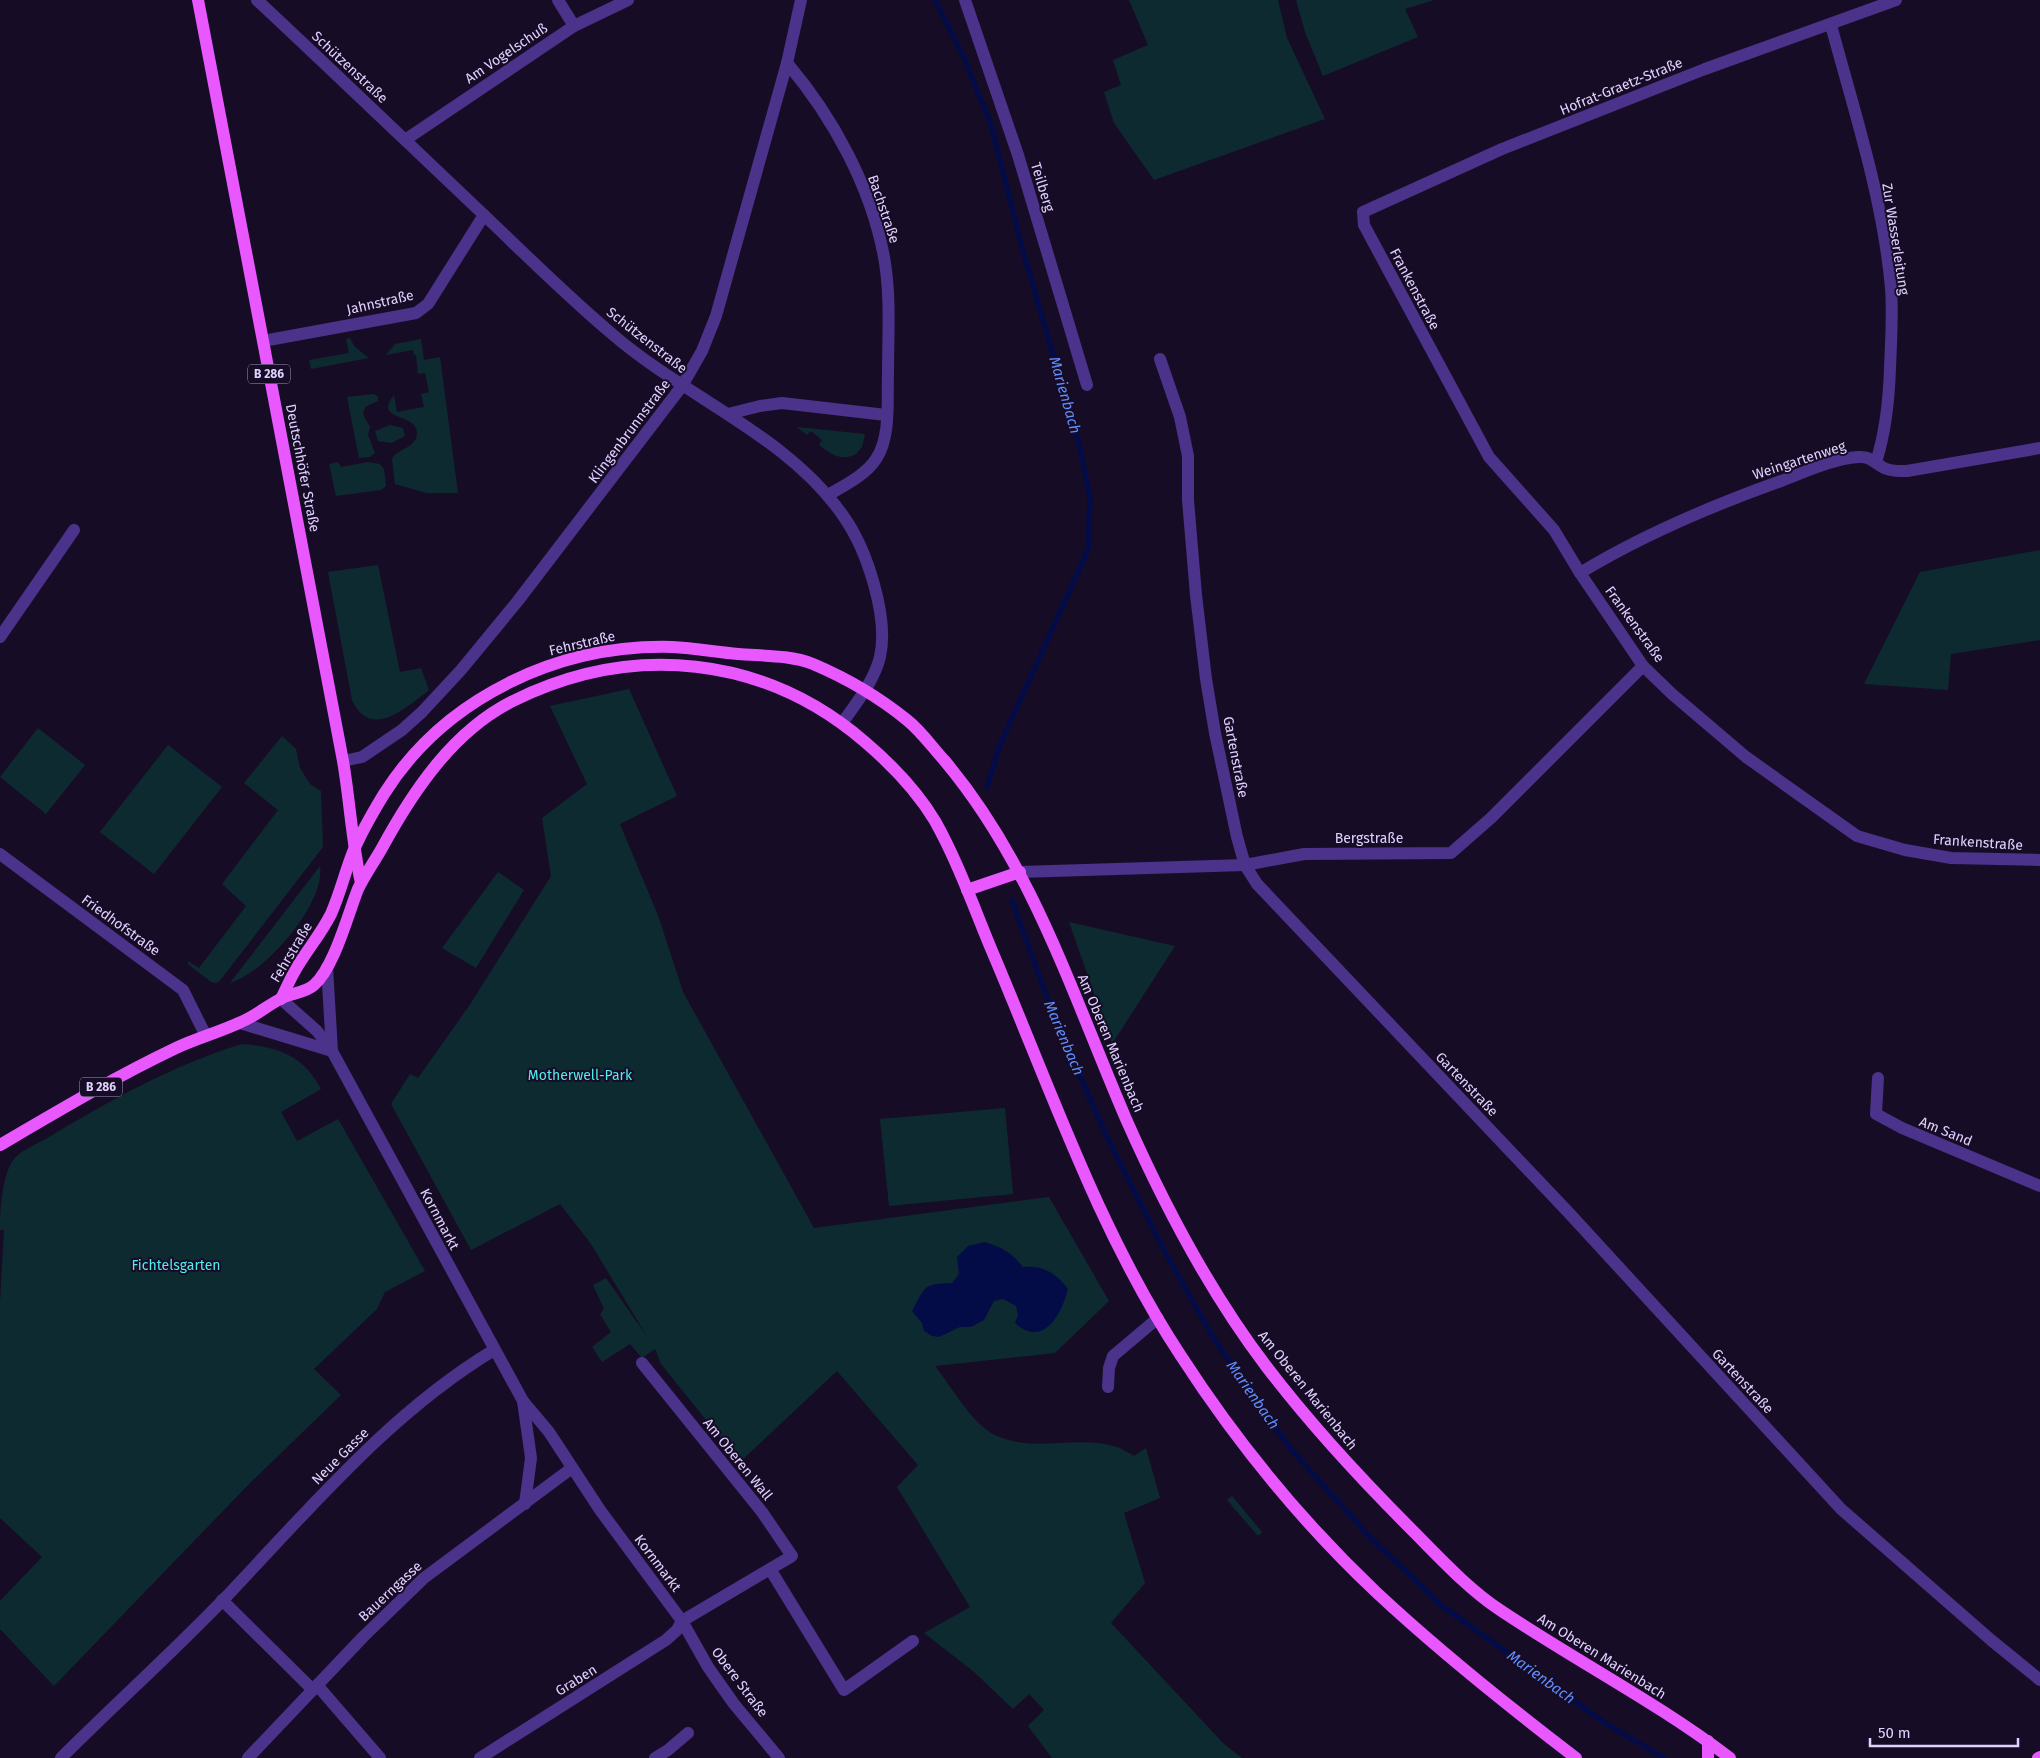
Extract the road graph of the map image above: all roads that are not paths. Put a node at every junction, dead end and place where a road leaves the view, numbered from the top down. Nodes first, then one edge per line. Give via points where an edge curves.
1 (198, 0) edge
2 (257, 0) edge
3 (558, 0) edge
4 (628, 0) edge
5 (801, 0) edge
6 (965, 0) edge
7 (1896, 0) edge
8 (1831, 25) junction
9 (574, 26) junction
10 (787, 63) junction
11 (405, 140) junction
12 (1363, 212) joint
13 (484, 215) junction
14 (263, 341) junction
15 (1160, 360) dead end
16 (1087, 385) dead end
17 (682, 386) junction
18 (728, 414) junction
19 (886, 415) junction
20 (2040, 448) edge
21 (1876, 462) junction
22 (828, 496) junction
23 (74, 530) dead end
24 (1580, 573) junction
25 (0, 637) edge
26 (1643, 666) junction
27 (865, 691) junction
28 (843, 722) junction
29 (343, 761) junction
30 (354, 851) junction
31 (0, 854) edge
32 (2040, 860) edge
33 (1245, 865) junction
34 (1020, 872) junction
35 (361, 883) junction
36 (967, 890) junction
37 (327, 967) junction
38 (281, 999) junction
39 (240, 1023) junction
40 (206, 1036) junction
41 (332, 1051) junction
42 (1878, 1078) dead end
43 (0, 1145) edge
44 (2040, 1186) edge
45 (1158, 1318) junction
46 (494, 1350) junction
47 (642, 1363) dead end
48 (1108, 1388) dead end
49 (523, 1401) junction
50 (572, 1468) junction
51 (525, 1504) junction
52 (770, 1569) junction
53 (222, 1600) junction
54 (682, 1621) junction
55 (913, 1641) dead end
56 (2040, 1680) edge
57 (315, 1687) junction
58 (688, 1733) dead end
59 (1708, 1741) junction
60 (61, 1758) edge
61 (248, 1758) edge
62 (380, 1758) edge
63 (480, 1758) edge
64 (655, 1758) edge
65 (779, 1758) edge
66 (1574, 1758) edge
67 (1708, 1758) edge
68 (1730, 1758) edge

1 - 14 main road, Deutschhöfer Straße / B 286
2 - 11 street, Schützenstraße
3 - 9 street
4 - 9 street, Am Vogelschuß
5 - 10 street, Klingenbrunnstraße
6 - 16 street, Teilberg via 1015,147
7 - 8 street, Hofrat-Graetz-Straße
8 - 12 street, Hofrat-Graetz-Straße via 1705,69 1521,142
8 - 21 street, Zur Wasserleitung via 1876,198 1891,288 1889,388 1883,440
9 - 11 street, Am Vogelschuß
10 - 17 street, Klingenbrunnstraße via 716,316 702,351
10 - 19 street, Bachstraße via 809,88 826,115 861,183 880,239 888,312
11 - 13 street, Schützenstraße
12 - 24 street, Frankenstraße via 1364,225 1489,457 1554,530
13 - 14 street, Jahnstraße via 428,304 416,313
13 - 17 street, Schützenstraße via 612,335
14 - 29 main road, Deutschhöfer Straße / B 286
15 - 33 street, Gartenstraße via 1180,417 1188,456 1188,500 1206,679
17 - 18 street, Schützenstraße
17 - 29 street, Klingenbrunnstraße via 461,670 416,718 377,749 362,757
18 - 19 street via 782,403
18 - 22 street, Schützenstraße via 790,459
19 - 22 street, Bachstraße via 876,460
20 - 21 street, Weingartenweg via 1907,471 1889,470
21 - 24 street, Weingartenweg via 1869,457 1857,457 1830,463 1705,509 1624,547
22 - 27 street, Schützenstraße via 858,542 876,596 882,648
23 - 25 street
24 - 26 street, Frankenstraße
26 - 32 street, Frankenstraße via 1746,757 1857,836 1905,850 1951,858
26 - 33 street, Bergstraße via 1452,853 1304,854
27 - 28 street, Schützenstraße
27 - 30 main road, Fehrstraße via 805,661 685,648 622,648 546,666 502,686 444,726 410,760 384,794
27 - 34 main road, Am Oberen Marienbach via 918,730 979,804
28 - 35 main road, Fehrstraße via 804,697 735,672 702,667 631,666 565,679 510,702 466,733 416,792
28 - 36 main road via 914,791 935,821
29 - 30 main road, Deutschhöfer Straße / B 286
30 - 35 main road, Deutschhöfer Straße / B 286
30 - 38 main road, Fehrstraße / B 286 via 330,916
31 - 40 street, Friedhofstraße via 183,990
33 - 34 street, Bergstraße
33 - 56 street, Gartenstraße via 1276,905 1569,1213 1841,1509
34 - 36 main road
34 - 59 main road, Am Oberen Marienbach via 1129,1125 1175,1222 1264,1363 1381,1499 1487,1600
35 - 37 main road, Fehrstraße / B 286
36 - 45 main road via 1080,1162 1130,1270
37 - 38 main road, Fehrstraße / B 286 via 311,988
37 - 41 street, Kornmarkt
38 - 39 main road, B 286
38 - 41 street, Kornmarkt via 317,1030
39 - 40 main road, B 286
39 - 41 street
40 - 43 main road, B 286 via 132,1070
41 - 46 street, Kornmarkt
42 - 44 street, Am Sand via 1876,1114
45 - 48 street via 1113,1356
45 - 66 main road via 1181,1356 1264,1469 1340,1556 1417,1628
46 - 49 street, Kornmarkt
46 - 53 street, Neue Gasse via 424,1397 296,1522
47 - 52 street, Am Oberen Wall via 762,1512 792,1556
49 - 50 street, Kornmarkt via 549,1432
49 - 51 street, Kornmarkt via 531,1458
50 - 51 street, Bauerngasse
50 - 54 street, Kornmarkt
51 - 57 street, Bauerngasse via 424,1578
52 - 54 street, Am Oberen Wall
52 - 55 street via 844,1690
53 - 57 street
53 - 60 street, Neue Gasse
54 - 63 street, Graben via 666,1640
54 - 65 street, Obere Straße via 734,1704
57 - 61 street, Bauerngasse
57 - 62 street
58 - 64 street
59 - 67 main road
59 - 68 main road, Am Oberen Marienbach

